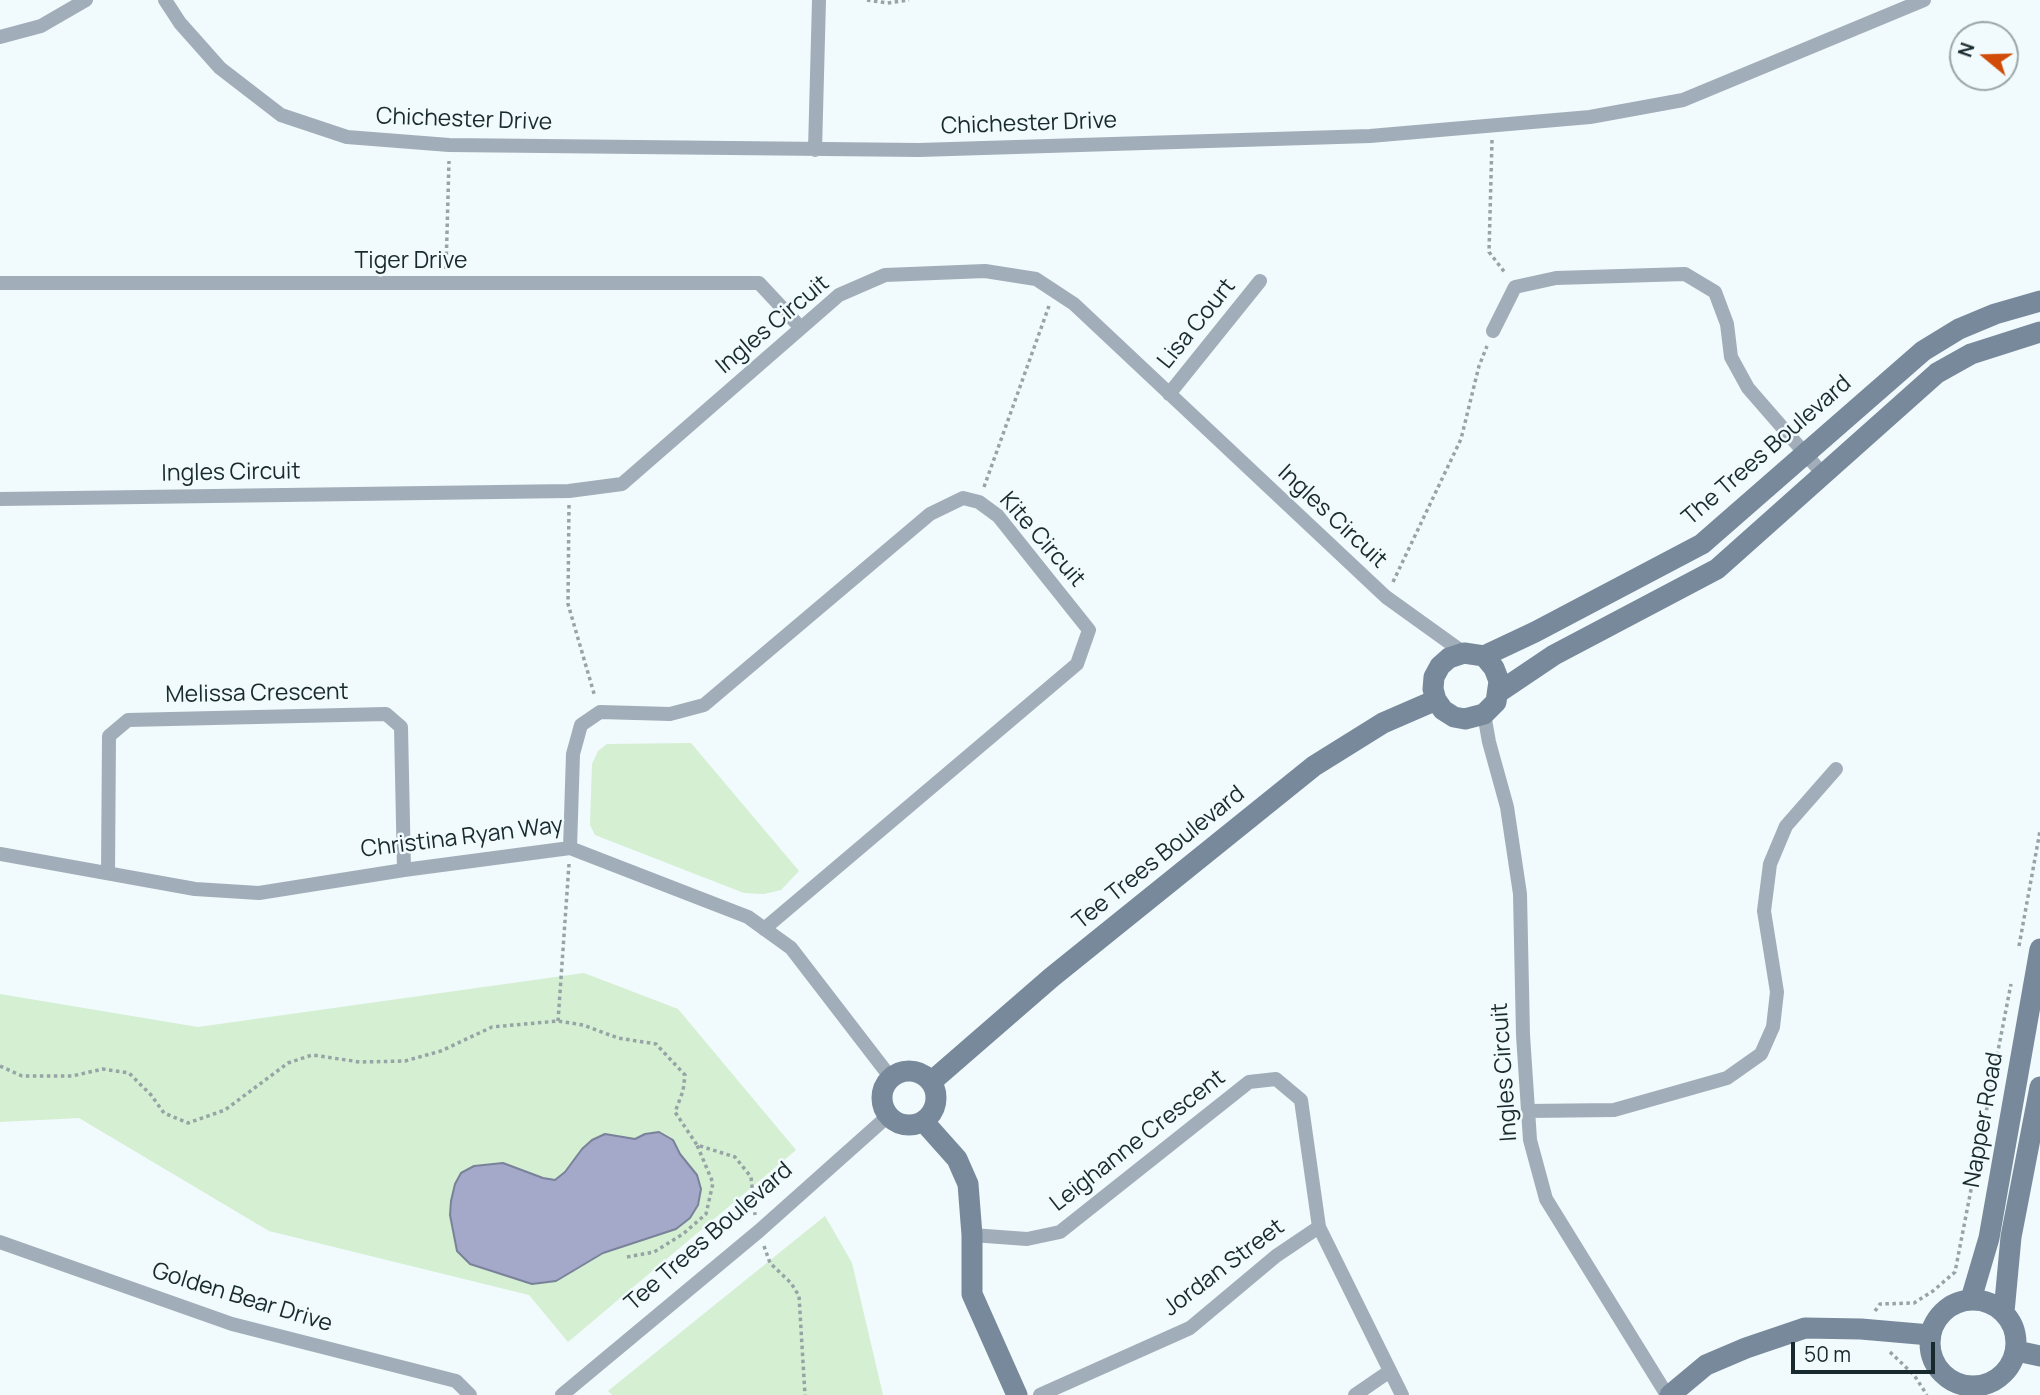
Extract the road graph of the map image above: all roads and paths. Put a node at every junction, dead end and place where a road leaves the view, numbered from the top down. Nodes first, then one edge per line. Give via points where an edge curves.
1 (86, 0) edge
2 (165, 0) edge
3 (819, 0) edge
4 (867, 0) edge
5 (909, 0) edge
6 (1924, 0) edge
7 (0, 37) edge
8 (1493, 126) junction
9 (449, 145) junction
10 (816, 150) junction
11 (1260, 281) dead end
12 (0, 283) edge
13 (446, 285) junction
14 (1515, 287) junction
15 (1055, 292) junction
16 (2040, 301) edge
17 (802, 328) junction
18 (1493, 331) joint
19 (2040, 332) edge
20 (1169, 394) junction
21 (1806, 454) junction
22 (1822, 473) junction
23 (569, 491) junction
24 (0, 499) edge
25 (979, 502) junction
26 (1385, 597) junction
27 (1474, 654) junction
28 (1499, 692) junction
29 (1436, 701) junction
30 (600, 712) junction
31 (1484, 714) junction
32 (1836, 769) dead end
33 (2040, 831) edge
34 (570, 848) junction
35 (0, 854) edge
36 (404, 870) junction
37 (108, 873) junction
38 (764, 929) junction
39 (2018, 949) dead end
40 (2040, 949) edge
41 (2013, 975) dead end
42 (558, 1021) junction
43 (0, 1066) edge
44 (891, 1078) junction
45 (932, 1082) junction
46 (2040, 1087) edge
47 (1528, 1111) junction
48 (888, 1116) junction
49 (924, 1122) junction
50 (697, 1145) junction
51 (1319, 1227) junction
52 (759, 1231) junction
53 (972, 1234) junction
54 (0, 1242) edge
55 (627, 1257) dead end
56 (1971, 1299) junction
57 (2004, 1312) junction
58 (1861, 1329) junction
59 (1930, 1335) junction
60 (2017, 1350) junction
61 (2040, 1356) edge
62 (1390, 1371) junction
63 (1945, 1385) edge
64 (1994, 1388) edge
65 (470, 1395) edge
66 (562, 1395) edge
67 (805, 1395) edge
68 (1017, 1395) edge
69 (1040, 1395) edge
70 (1355, 1395) edge
71 (1402, 1395) edge
72 (1668, 1395) edge
73 (1927, 1395) edge

1 - 7 street via 41,26
2 - 9 street, Chichester Drive via 220,68 281,115 347,137
3 - 10 street
4 - 5 path
6 - 8 street, Chichester Drive via 1683,100 1590,117
8 - 10 street, Chichester Drive via 1356,136
8 - 14 path via 1489,252
9 - 10 street, Chichester Drive
9 - 13 path
11 - 20 street, Lisa Court
12 - 13 street, Tiger Drive
13 - 17 street, Tiger Drive via 760,283
14 - 18 street
14 - 21 street via 1556,278 1685,274 1715,292 1727,324 1731,356 1748,388
15 - 17 street, Ingles Circuit via 1036,279 985,271 885,275 839,295
15 - 20 street, Ingles Circuit via 1074,304
15 - 25 path
16 - 21 street, The Trees Boulevard via 1959,329 1923,351
17 - 23 street, Ingles Circuit via 622,484
18 - 26 path via 1461,439
19 - 22 street via 1971,354 1937,373
20 - 26 street, Ingles Circuit
21 - 22 street
21 - 27 street, The Trees Boulevard via 1702,544 1535,632
22 - 28 street via 1717,569 1554,655
23 - 24 street, Ingles Circuit
23 - 30 path via 568,604
25 - 30 street, Kite Circuit via 963,498 930,514 704,705 670,714
25 - 38 street, Kite Circuit via 998,516 1089,630 1077,664
26 - 27 street, Ingles Circuit
27 - 28 street via 1494,667
27 - 29 street via 1449,658 1440,666 1434,677
28 - 31 street
29 - 31 street via 1454,718
29 - 45 street, Tee Trees Boulevard via 1383,723 1314,766 1052,977
30 - 34 street via 581,725 572,754
31 - 47 street, Ingles Circuit via 1507,807 1520,894
32 - 47 street via 1786,826 1770,864 1764,911 1777,992 1773,1027 1761,1054 1727,1078 1614,1110
33 - 39 path
34 - 36 street, Christina Ryan Way
34 - 38 street, Christina Ryan Way via 748,917
34 - 42 path
35 - 37 street, Christina Ryan Way
36 - 37 street, Christina Ryan Way via 259,893 195,889
36 - 37 street, Melissa Crescent via 401,727 386,714 128,719 109,736
38 - 44 street, Christina Ryan Way via 791,947
40 - 56 street, Napper Road via 1989,1238
41 - 58 path via 1955,1272 1914,1303 1880,1304
42 - 43 path via 492,1027 441,1051 405,1061 360,1062 312,1055 288,1063 225,1110 188,1123 164,1113 129,1073 103,1069 72,1076 22,1076
42 - 50 path via 656,1044 685,1075 675,1112
44 - 45 street via 908,1071
44 - 48 street via 883,1092
45 - 49 street via 936,1107
46 - 57 street, Napper Road via 2011,1237
47 - 72 street, Ingles Circuit via 1530,1140 1546,1199
48 - 49 street via 905,1126
48 - 52 street, Tee Trees Boulevard
49 - 53 street via 957,1159 968,1184
50 - 52 path via 735,1157 751,1177
50 - 55 path via 713,1183 706,1214 654,1252
51 - 53 street, Leighanne Crescent via 1301,1100 1276,1079 1249,1082 1060,1232 1027,1239
51 - 62 street, Leighanne Crescent
51 - 69 street, Jordan Street via 1276,1255 1190,1328
52 - 66 street, Tee Trees Boulevard
52 - 67 path via 770,1263 799,1296
53 - 68 street via 972,1294
54 - 65 street, Golden Bear Drive via 232,1324 456,1381
56 - 57 street via 1989,1302
56 - 59 street via 1950,1306
57 - 60 street via 2013,1324
58 - 59 street
58 - 72 street via 1805,1328 1746,1348 1706,1365
58 - 73 path via 1914,1375
59 - 63 street via 1934,1363
60 - 61 street
60 - 64 street
62 - 70 street
62 - 71 street, Leighanne Crescent
63 - 64 street

